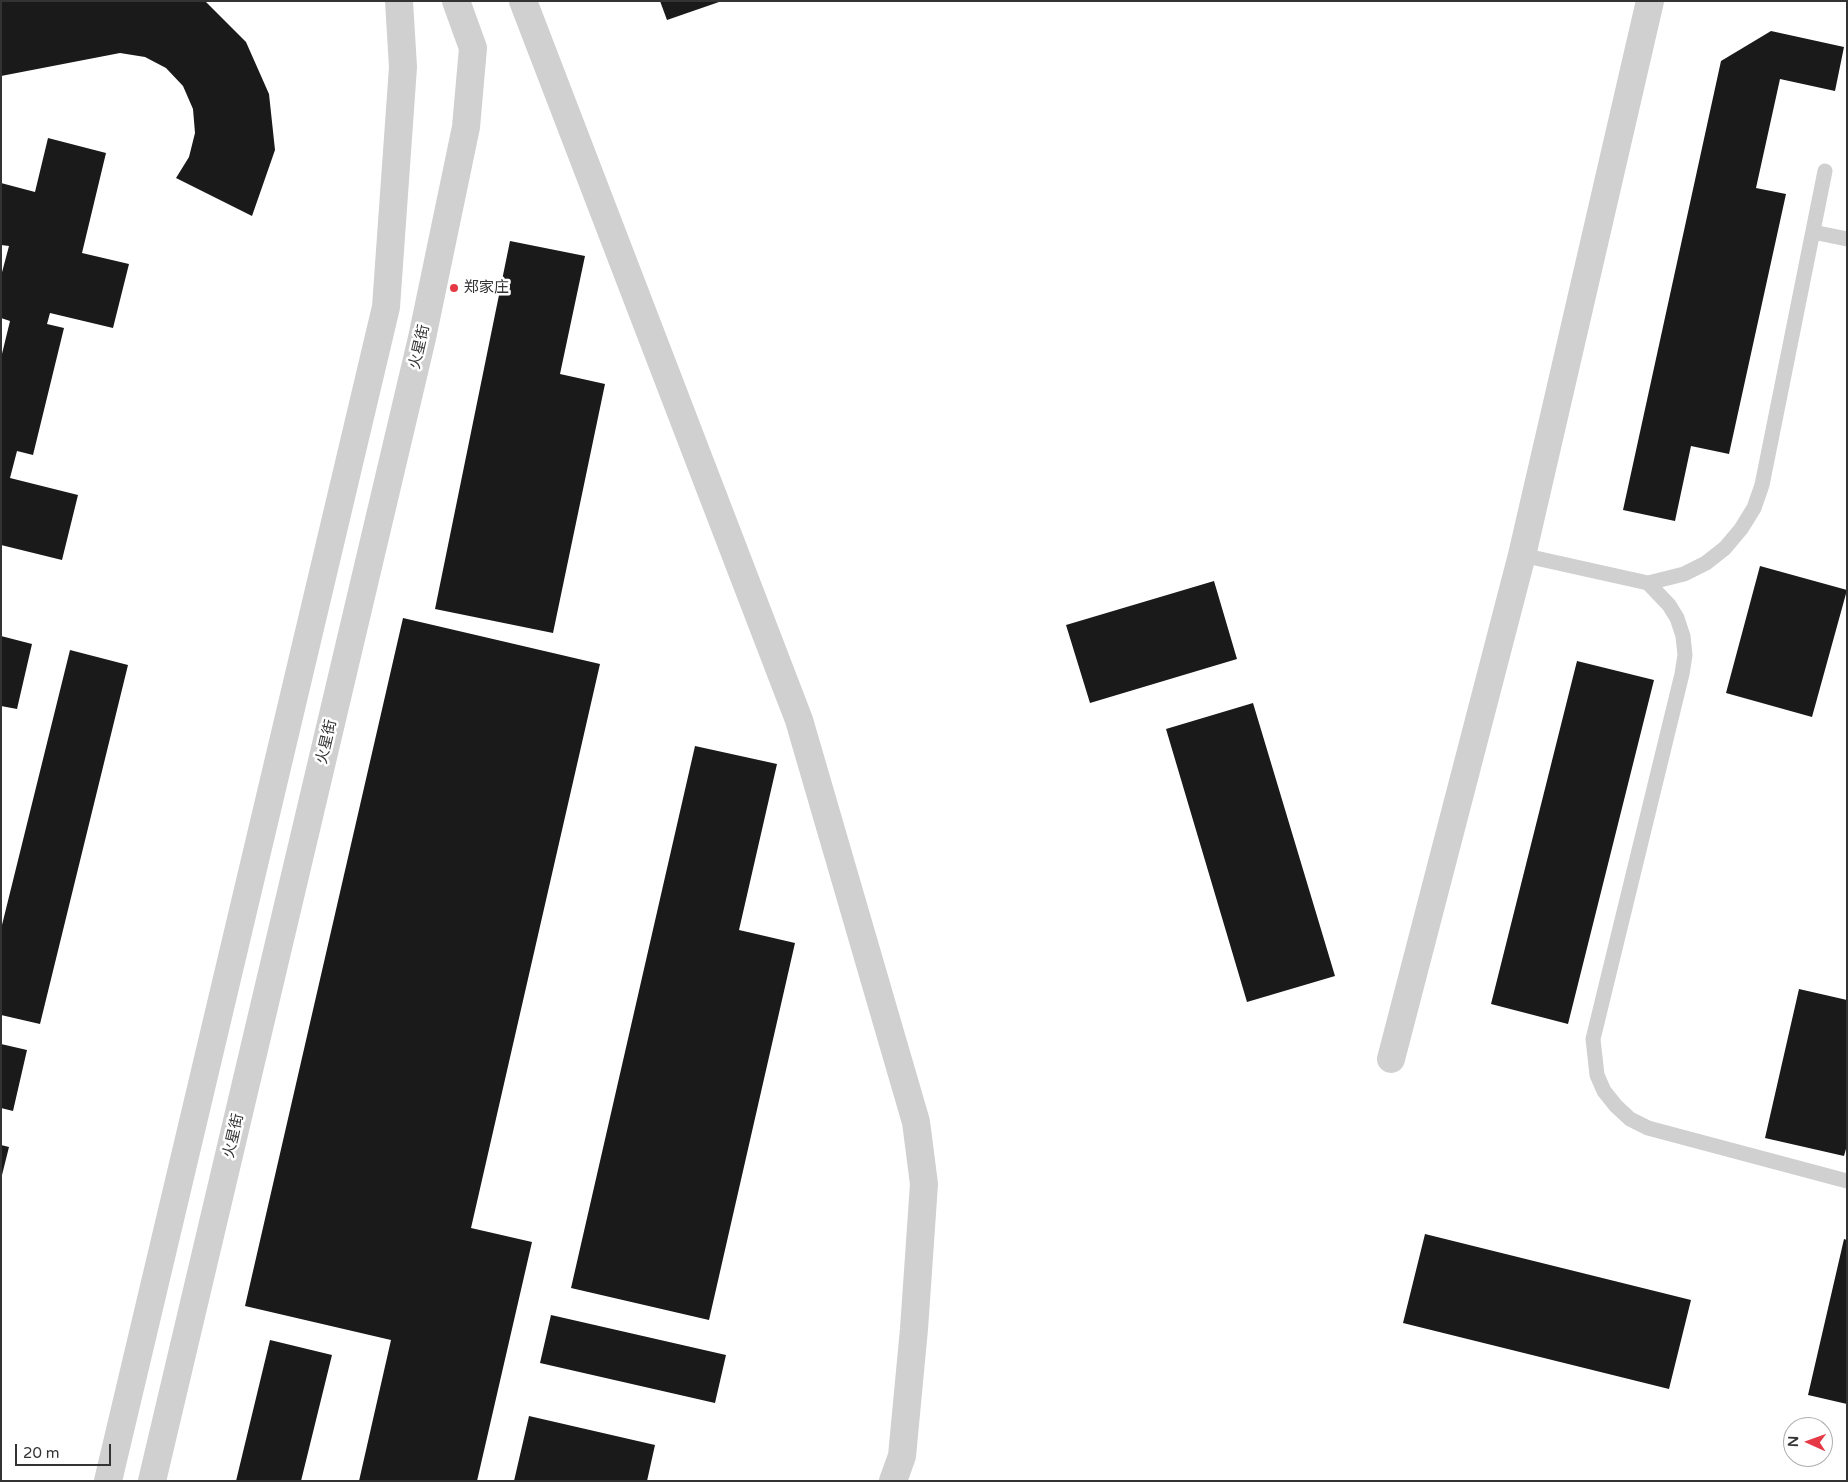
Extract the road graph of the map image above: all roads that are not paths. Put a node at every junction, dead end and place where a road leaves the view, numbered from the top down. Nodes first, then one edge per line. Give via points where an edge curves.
1 (400, 1) edge
2 (456, 1) edge
3 (523, 1) edge
4 (1650, 1) edge
5 (1825, 171) dead end
6 (1813, 232) junction
7 (1847, 239) edge
8 (1522, 556) junction
9 (1648, 583) junction
10 (1391, 1059) dead end
11 (1847, 1181) edge
12 (108, 1481) edge
13 (152, 1481) edge
14 (893, 1481) edge

1 - 12 street via 402,67 386,308
2 - 13 street, 火星街 via 474,48 466,127 422,338
3 - 14 street via 799,720 916,1122 924,1184 923,1203 902,1456
4 - 8 street
5 - 6 lane
6 - 7 lane
6 - 9 lane via 1762,485 1754,508 1730,542 1706,563 1684,574
8 - 9 lane
8 - 10 street
9 - 11 lane via 1660,593 1677,618 1685,655 1593,1039 1597,1075 1616,1106 1630,1119 1648,1128

